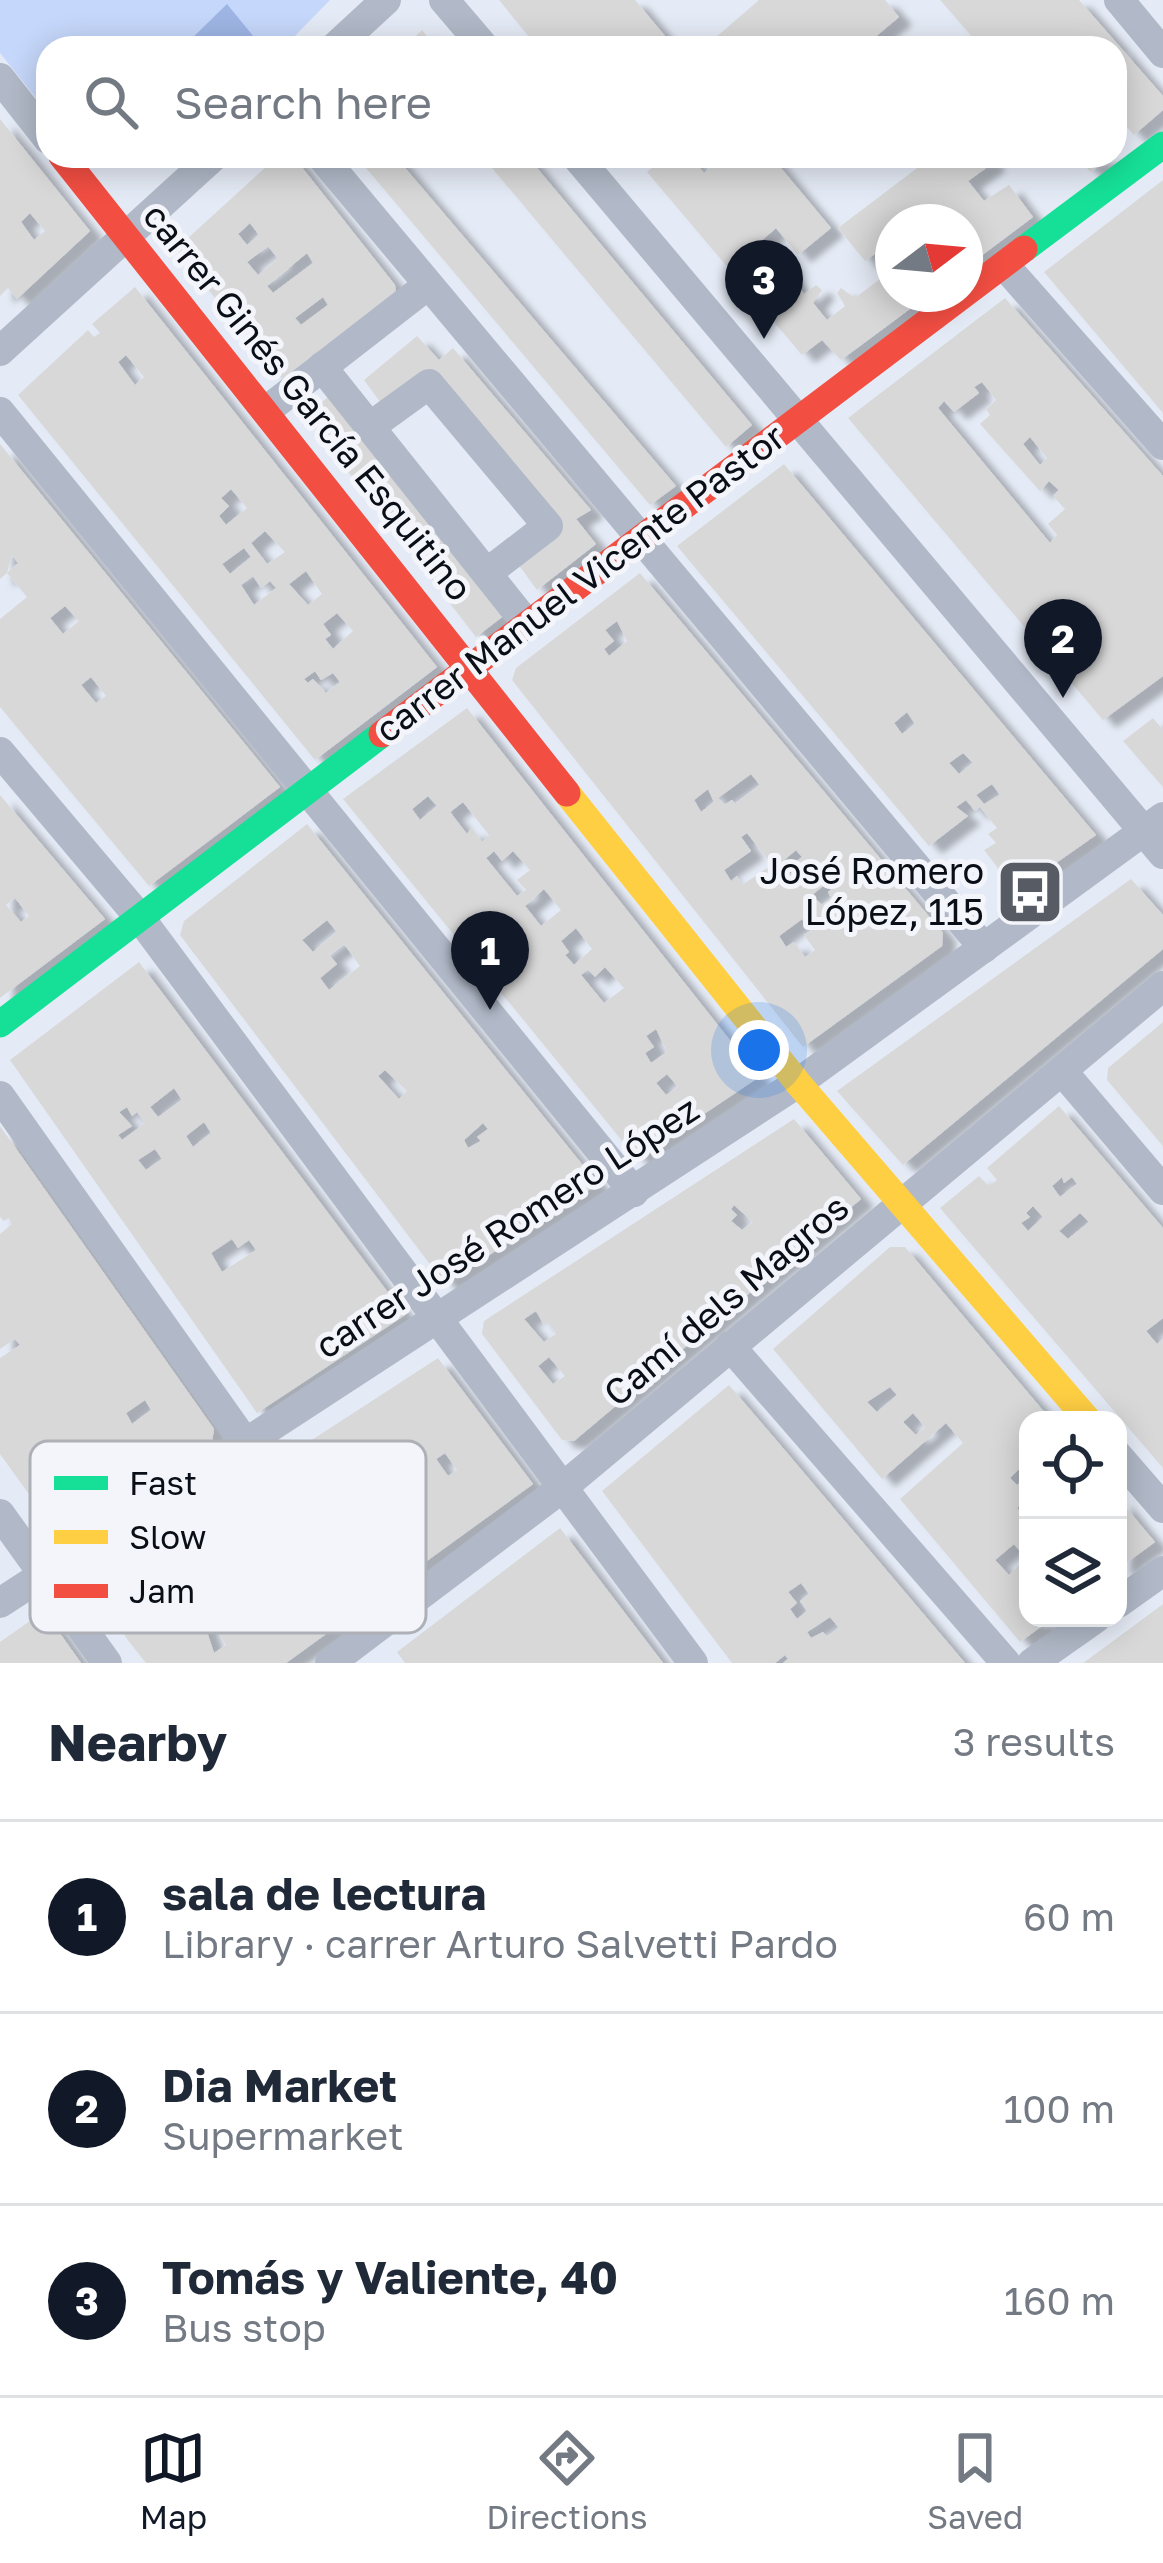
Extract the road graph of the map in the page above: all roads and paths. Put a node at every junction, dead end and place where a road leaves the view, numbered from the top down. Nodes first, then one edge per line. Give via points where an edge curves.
1 (386, 0) edge
2 (444, 0) edge
3 (1119, 0) edge
4 (347, 36) edge
5 (475, 36) edge
6 (1163, 53) edge
7 (0, 78) edge
8 (36, 124) edge
9 (1163, 145) edge
10 (71, 168) edge
11 (200, 168) edge
12 (331, 168) edge
13 (586, 168) edge
14 (124, 235) junction
15 (1005, 266) junction
16 (428, 285) junction
17 (0, 351) edge
18 (322, 368) junction
19 (267, 410) junction
20 (0, 412) edge
21 (798, 417) junction
22 (371, 426) junction
23 (1163, 446) edge
24 (640, 539) junction
25 (487, 573) junction
26 (527, 624) junction
27 (469, 667) junction
28 (0, 752) edge
29 (308, 792) junction
30 (1156, 834) edge
31 (140, 919) junction
32 (984, 948) junction
33 (1163, 986) edge
34 (0, 1024) edge
35 (1063, 1072) junction
36 (797, 1083) junction
37 (0, 1096) edge
38 (1163, 1190) edge
39 (634, 1192) junction
40 (902, 1203) junction
41 (436, 1319) junction
42 (730, 1346) junction
43 (1080, 1411) edge
44 (244, 1441) edge
45 (253, 1441) edge
46 (1127, 1466) edge
47 (562, 1488) junction
48 (1163, 1508) edge
49 (0, 1514) edge
50 (30, 1555) edge
51 (1163, 1571) edge
52 (30, 1583) edge
53 (1127, 1597) edge
54 (426, 1602) edge
55 (0, 1603) edge
56 (1083, 1627) edge
57 (86, 1633) edge
58 (389, 1633) edge
59 (365, 1653) edge
60 (107, 1663) edge
61 (330, 1663) edge
62 (693, 1663) edge
63 (1006, 1663) edge
64 (1032, 1663) edge

1 - 4 street
2 - 5 street
3 - 6 street
7 - 8 street
9 - 15 street, carrer Manuel Vicente Pastor
10 - 14 street, carrer Ginés García Esquitino
11 - 14 street
12 - 16 street
13 - 21 street
14 - 17 street
14 - 19 street, carrer Ginés García Esquitino
15 - 21 street, carrer Manuel Vicente Pastor
15 - 23 street
16 - 18 street
16 - 24 street
18 - 19 street
18 - 22 street
19 - 27 street, carrer Ginés García Esquitino
20 - 29 street
21 - 24 street, carrer Manuel Vicente Pastor
21 - 30 street
22 - 25 street
22 - 25 street via 429,384 548,526
24 - 26 street, carrer Manuel Vicente Pastor
24 - 32 street
25 - 26 street
26 - 27 street, carrer Manuel Vicente Pastor
27 - 29 street, carrer Manuel Vicente Pastor
27 - 36 street, carrer Ginés García Esquitino
28 - 31 street
29 - 31 street, carrer Manuel Vicente Pastor
29 - 39 street
30 - 32 street, carrer José Romero López
31 - 34 street, carrer Manuel Vicente Pastor
31 - 41 street
32 - 36 street, carrer José Romero López
33 - 35 street, Camí dels Magros
35 - 38 street
35 - 40 street, Camí dels Magros
36 - 39 street, carrer José Romero López
36 - 40 street, carrer Ginés García Esquitino
37 - 44 street
39 - 41 street, carrer José Romero López
40 - 42 street, Camí dels Magros
40 - 43 street, carrer Ginés García Esquitino
41 - 45 street, carrer José Romero López
41 - 47 street
42 - 47 street, Camí dels Magros
42 - 63 street
46 - 48 street
47 - 54 street, Camí dels Magros
47 - 62 street
49 - 50 street
51 - 53 street
52 - 55 street, carrer José Romero López
56 - 64 street
57 - 60 street
58 - 59 street, Camí dels Magros
59 - 61 street, Camí dels Magros

